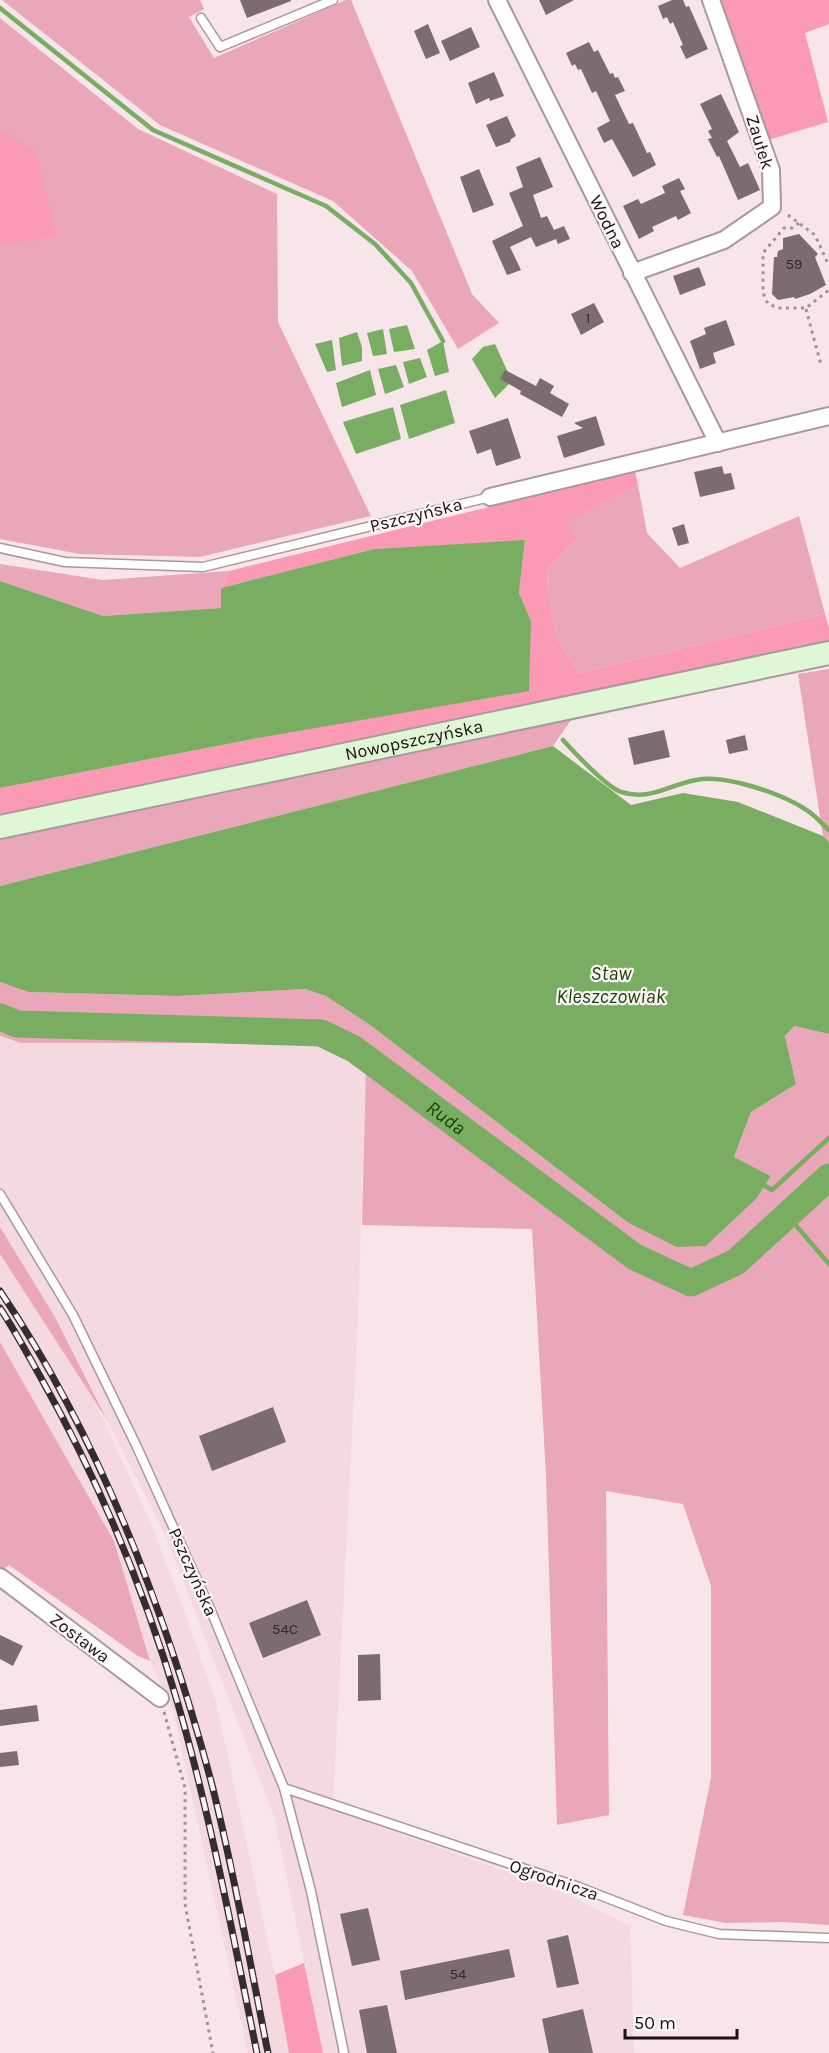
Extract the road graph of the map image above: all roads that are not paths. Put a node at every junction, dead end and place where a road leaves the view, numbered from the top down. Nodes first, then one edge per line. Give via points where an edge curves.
1 (333, 0) edge
2 (497, 0) edge
3 (711, 0) edge
4 (201, 18) dead end
5 (632, 273) junction
6 (829, 416) edge
7 (717, 443) junction
8 (490, 496) joint
9 (0, 548) edge
10 (829, 653) edge
11 (0, 827) edge
12 (0, 1194) edge
13 (0, 1577) edge
14 (160, 1698) road end
15 (284, 1788) junction
16 (829, 1938) edge
17 (344, 2053) edge

1 - 4 lane via 220,47
2 - 5 street, Wodna
3 - 5 street, Zaułek via 771,170 772,207 724,240
5 - 7 street, Wodna
6 - 7 street, Pszczyńska
7 - 8 street, Pszczyńska
8 - 9 lane, Pszczyńska via 203,567 65,562
10 - 11 main road, Nowopszczyńska
12 - 15 lane, Pszczyńska via 73,1315 137,1447 211,1611
13 - 14 street, Zostawa
15 - 16 lane, Ogrodnicza via 579,1887 666,1921 718,1934
15 - 17 lane, Pszczyńska via 311,1891

